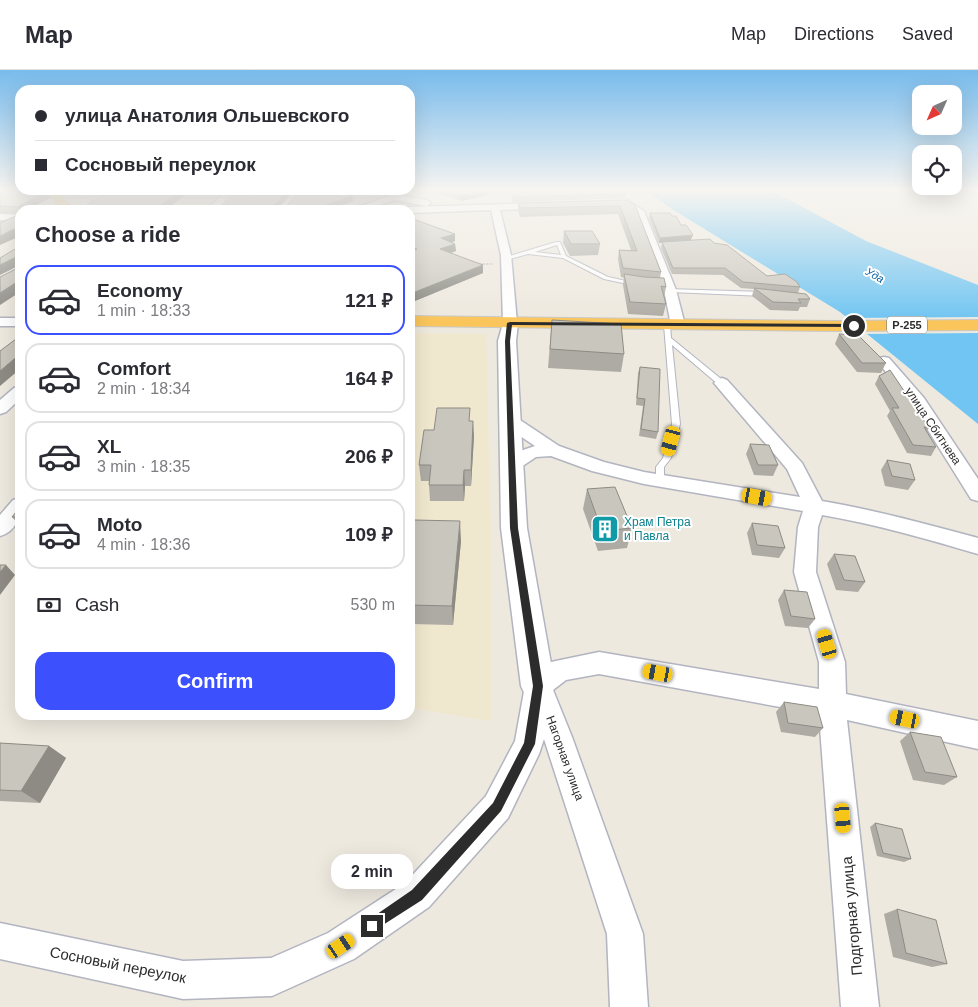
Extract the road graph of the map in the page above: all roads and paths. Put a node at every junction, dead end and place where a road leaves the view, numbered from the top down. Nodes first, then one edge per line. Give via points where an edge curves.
1 (500, 233) edge
2 (650, 233) edge
3 (528, 253) junction
4 (564, 257) junction
5 (506, 261) junction
6 (475, 264) edge
7 (642, 285) edge
8 (666, 287) junction
9 (776, 295) edge
10 (415, 320) edge
11 (0, 322) edge
12 (15, 322) edge
13 (510, 323) junction
14 (978, 325) edge
15 (671, 329) junction
16 (884, 361) edge
17 (722, 383) joint
18 (15, 396) edge
19 (0, 409) edge
20 (511, 422) junction
21 (552, 450) junction
22 (511, 465) junction
23 (660, 480) junction
24 (978, 494) edge
25 (815, 508) junction
26 (15, 511) edge
27 (0, 529) edge
28 (978, 546) edge
29 (538, 686) junction
30 (832, 704) junction
31 (978, 735) edge
32 (0, 941) edge
33 (630, 1007) edge
34 (860, 1007) edge

1 - 5 street, Нагорная улица
2 - 8 street via 656,245
3 - 4 lane
3 - 4 lane via 558,243
3 - 5 lane
4 - 7 lane via 606,278
5 - 6 path
5 - 13 street, Нагорная улица
8 - 9 lane
8 - 15 street
10 - 13 highway, Р-255
11 - 12 street
13 - 15 highway, Р-255
13 - 20 street, Нагорная улица
14 - 15 highway, Р-255
15 - 17 lane
15 - 23 lane via 676,424 667,458 660,467
16 - 24 street, улица Сбитнева via 918,400
17 - 25 street via 795,468
18 - 19 street
20 - 21 street
20 - 22 street, Нагорная улица
21 - 22 street via 535,450 522,455
21 - 23 street via 599,467
22 - 29 street, Нагорная улица via 514,528
23 - 25 street
25 - 28 street via 853,513
25 - 30 street, Подгорная улица via 808,528 805,572 832,662
26 - 27 street
29 - 30 street via 560,670 599,663
29 - 32 street, Сосновый переулок via 530,744 497,807 417,895 341,946 272,977 184,980
29 - 33 street, Нагорная улица via 625,934
30 - 31 street
30 - 34 street, Подгорная улица

